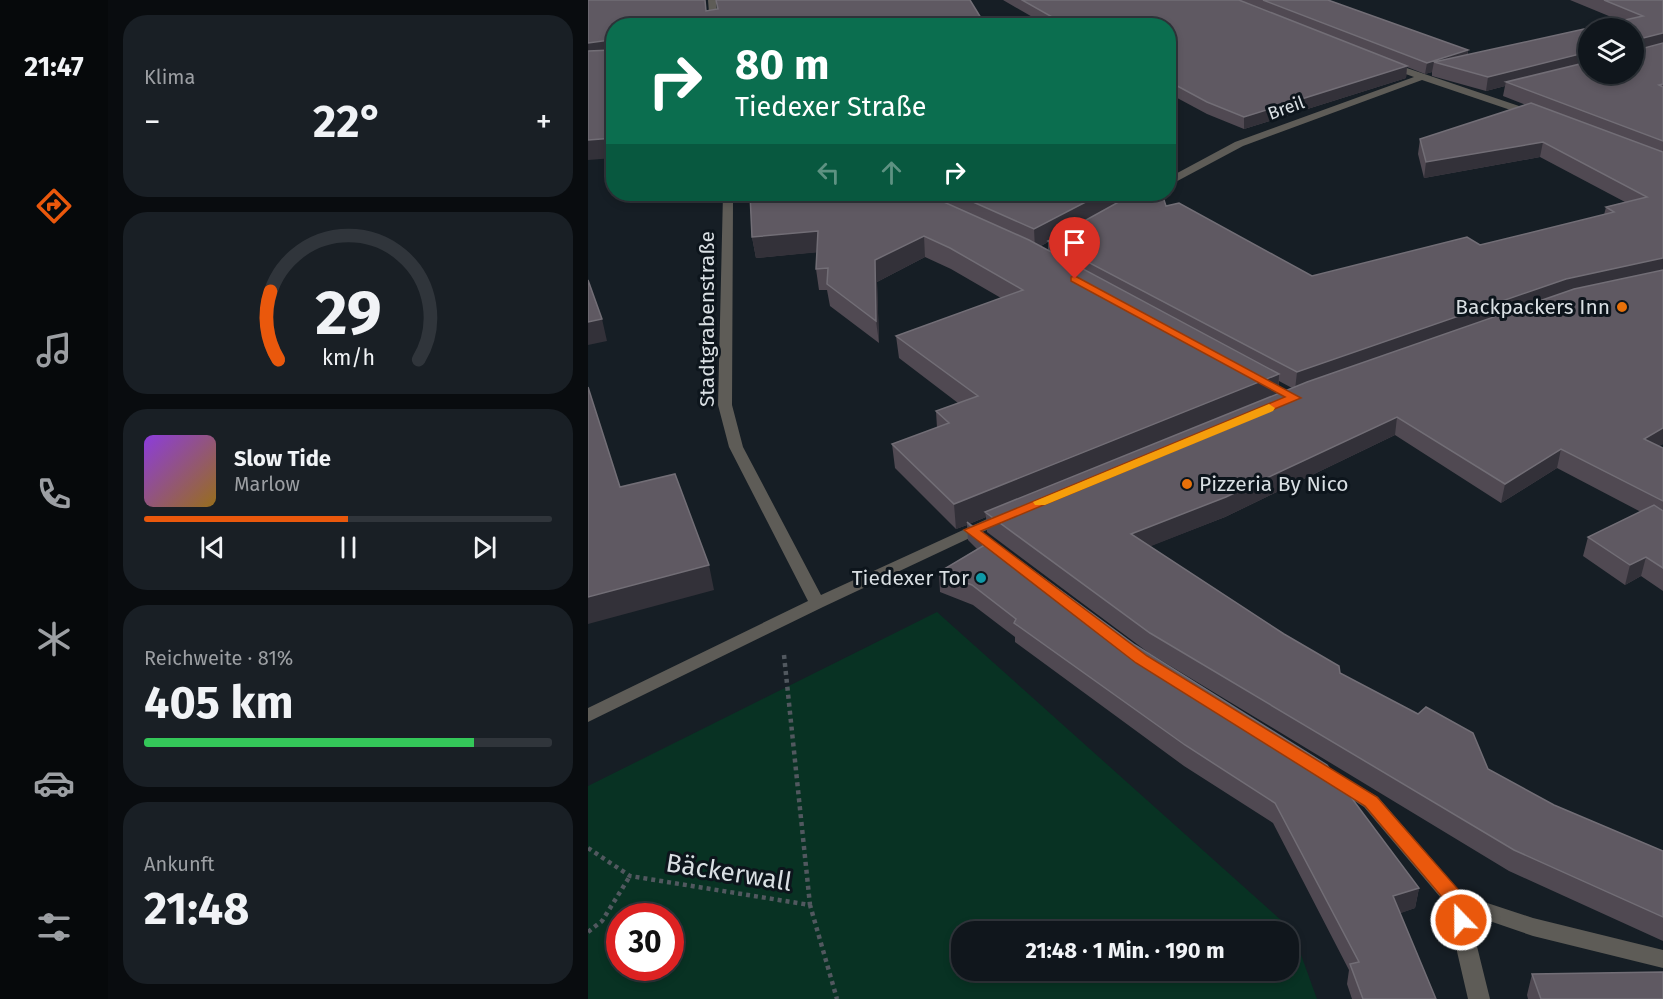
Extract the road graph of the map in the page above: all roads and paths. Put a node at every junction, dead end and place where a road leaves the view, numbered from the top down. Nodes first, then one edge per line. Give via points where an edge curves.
1 (712, 0) edge
2 (713, 18) edge
3 (1376, 60) edge
4 (1420, 78) junction
5 (1498, 93) edge
6 (1486, 96) junction
7 (1540, 117) edge
8 (1176, 179) edge
9 (728, 201) edge
10 (1014, 513) edge
11 (971, 530) junction
12 (990, 545) edge
13 (817, 603) junction
14 (781, 621) junction
15 (588, 716) edge
16 (1311, 765) edge
17 (588, 848) edge
18 (630, 876) junction
19 (1456, 901) junction
20 (810, 904) junction
21 (588, 932) edge
22 (1663, 959) edge
23 (837, 999) edge
24 (1479, 999) edge

1 - 2 street
3 - 4 street
4 - 6 street
4 - 8 street, Breil via 1239,144
5 - 6 street
6 - 7 street
9 - 13 street, Stadtgrabenstraße via 725,405 736,447
10 - 11 street
11 - 12 street
11 - 13 street
13 - 14 street
14 - 15 street
14 - 20 path
16 - 19 street via 1371,802
17 - 18 path, Bäckerwall
18 - 20 path, Bäckerwall
18 - 21 path via 602,921
19 - 22 street via 1533,927
19 - 24 street
20 - 23 path, Bäckerwall

